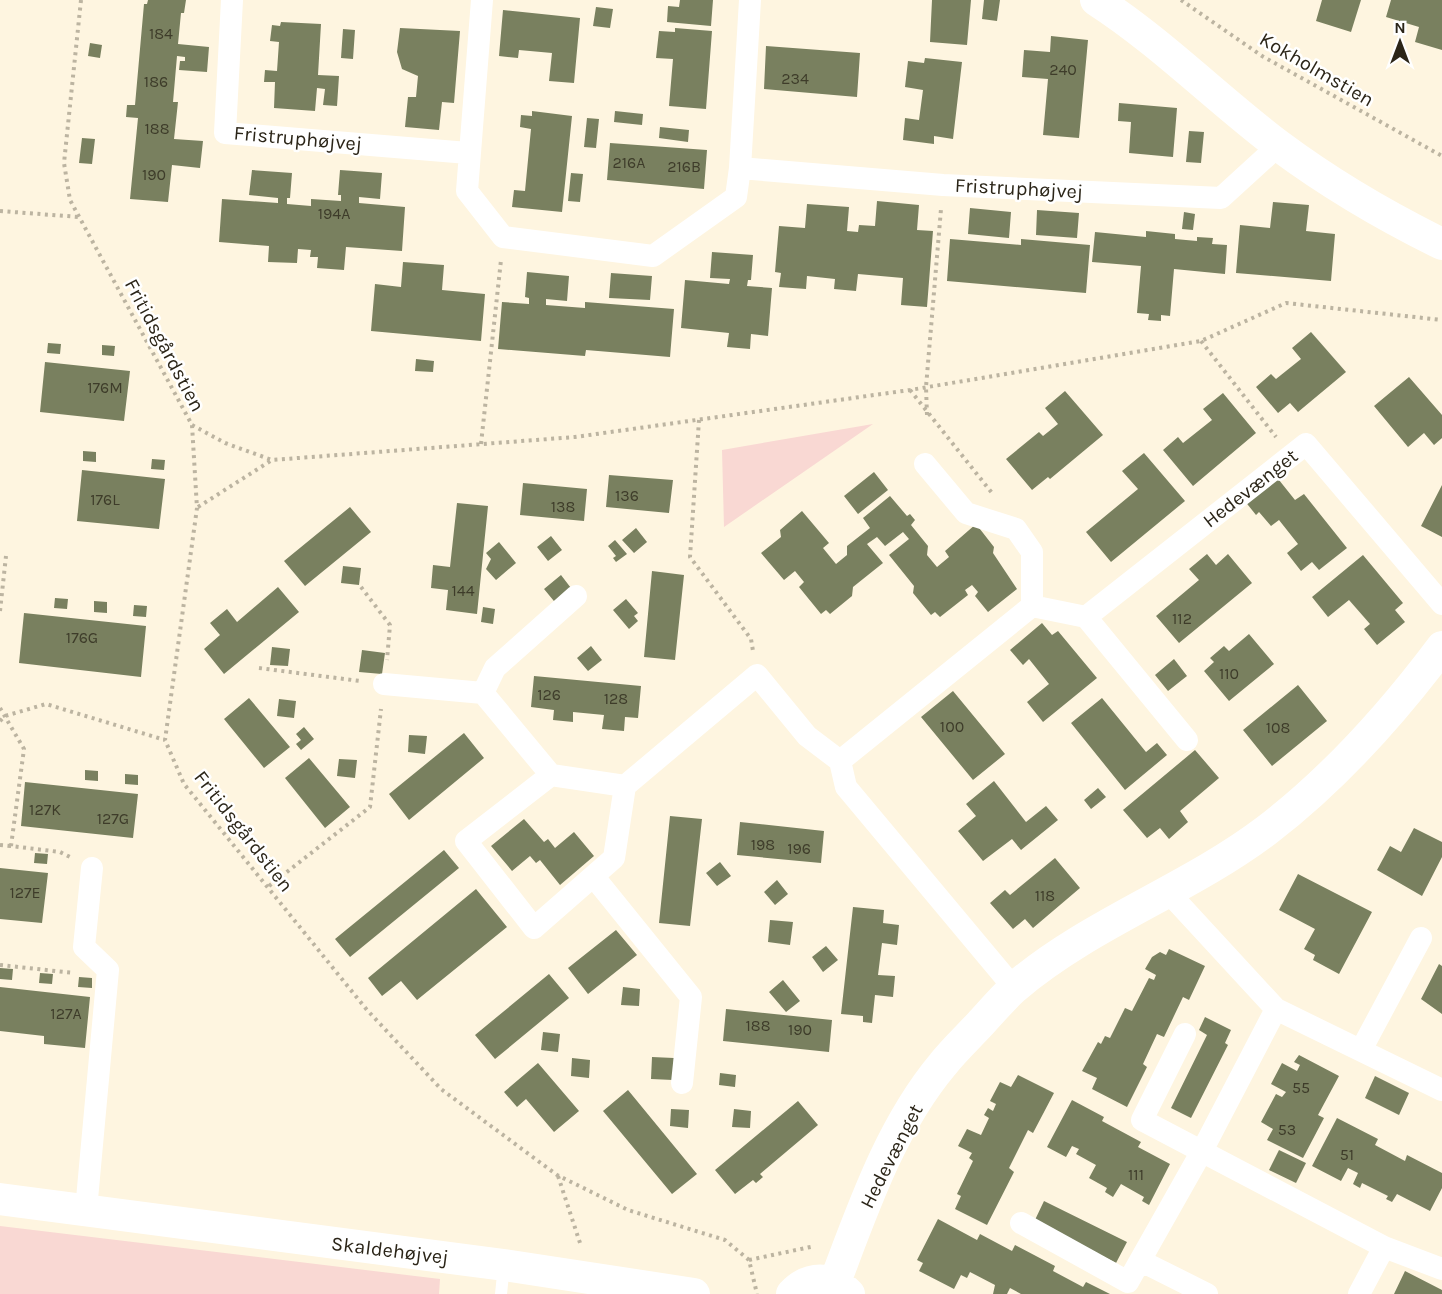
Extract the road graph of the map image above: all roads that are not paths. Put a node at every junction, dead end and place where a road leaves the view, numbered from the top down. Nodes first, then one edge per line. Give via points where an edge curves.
1 (232, 0) edge
2 (482, 0) edge
3 (750, 0) edge
4 (1096, 0) edge
5 (1279, 146) junction
6 (468, 153) junction
7 (740, 168) junction
8 (1442, 244) edge
9 (925, 464) dead end
10 (576, 596) dead end
11 (1442, 604) edge
12 (1032, 606) junction
13 (1086, 617) junction
14 (1442, 647) edge
15 (384, 684) road end
16 (483, 693) junction
17 (1187, 740) dead end
18 (840, 761) junction
19 (551, 775) junction
20 (625, 786) junction
21 (92, 868) road end
22 (594, 877) junction
23 (1168, 893) junction
24 (1420, 938) dead end
25 (1014, 988) junction
26 (1276, 1009) junction
27 (1185, 1034) dead end
28 (1361, 1050) junction
29 (682, 1083) dead end
30 (1442, 1090) edge
31 (1202, 1151) junction
32 (0, 1199) edge
33 (86, 1210) junction
34 (1021, 1223) dead end
35 (1384, 1247) junction
36 (1141, 1261) junction
37 (1442, 1269) edge
38 (502, 1280) edge
39 (842, 1288) edge
40 (694, 1294) edge
41 (792, 1294) edge
42 (1207, 1294) edge
43 (1359, 1294) edge

1 - 6 street, Fristruphøjvej via 225,133
2 - 6 street
3 - 7 street
4 - 5 street via 1130,22
5 - 7 street, Fristruphøjvej via 1221,198 943,185
5 - 8 street via 1387,217
6 - 7 street via 467,191 503,237 653,256 736,197
9 - 12 street via 966,513 1016,529 1032,552
10 - 16 street via 495,668
11 - 13 street, Hedevænget via 1306,444
12 - 13 street
12 - 18 street
13 - 17 street
14 - 23 street, Hedevænget via 1397,706 1343,765 1267,831
15 - 16 street
16 - 19 street
18 - 20 street via 807,736 757,675
18 - 25 street via 846,787
19 - 20 street
19 - 22 street via 466,841 534,928
20 - 22 street via 614,858
21 - 33 street via 84,947 108,970
22 - 29 street via 692,997
23 - 25 street, Hedevænget via 1075,945
23 - 26 street
24 - 28 street
25 - 39 street, Hedevænget via 942,1065 901,1127 861,1214
26 - 28 street
26 - 31 street
27 - 31 street via 1142,1120
28 - 30 street
31 - 35 street
31 - 36 street
32 - 33 street, Skaldehøjvej
33 - 38 street, Skaldehøjvej
34 - 36 street via 1128,1282
35 - 37 street
35 - 43 street
36 - 42 street
38 - 40 street, Skaldehøjvej via 593,1279
39 - 41 street via 819,1279 808,1281

